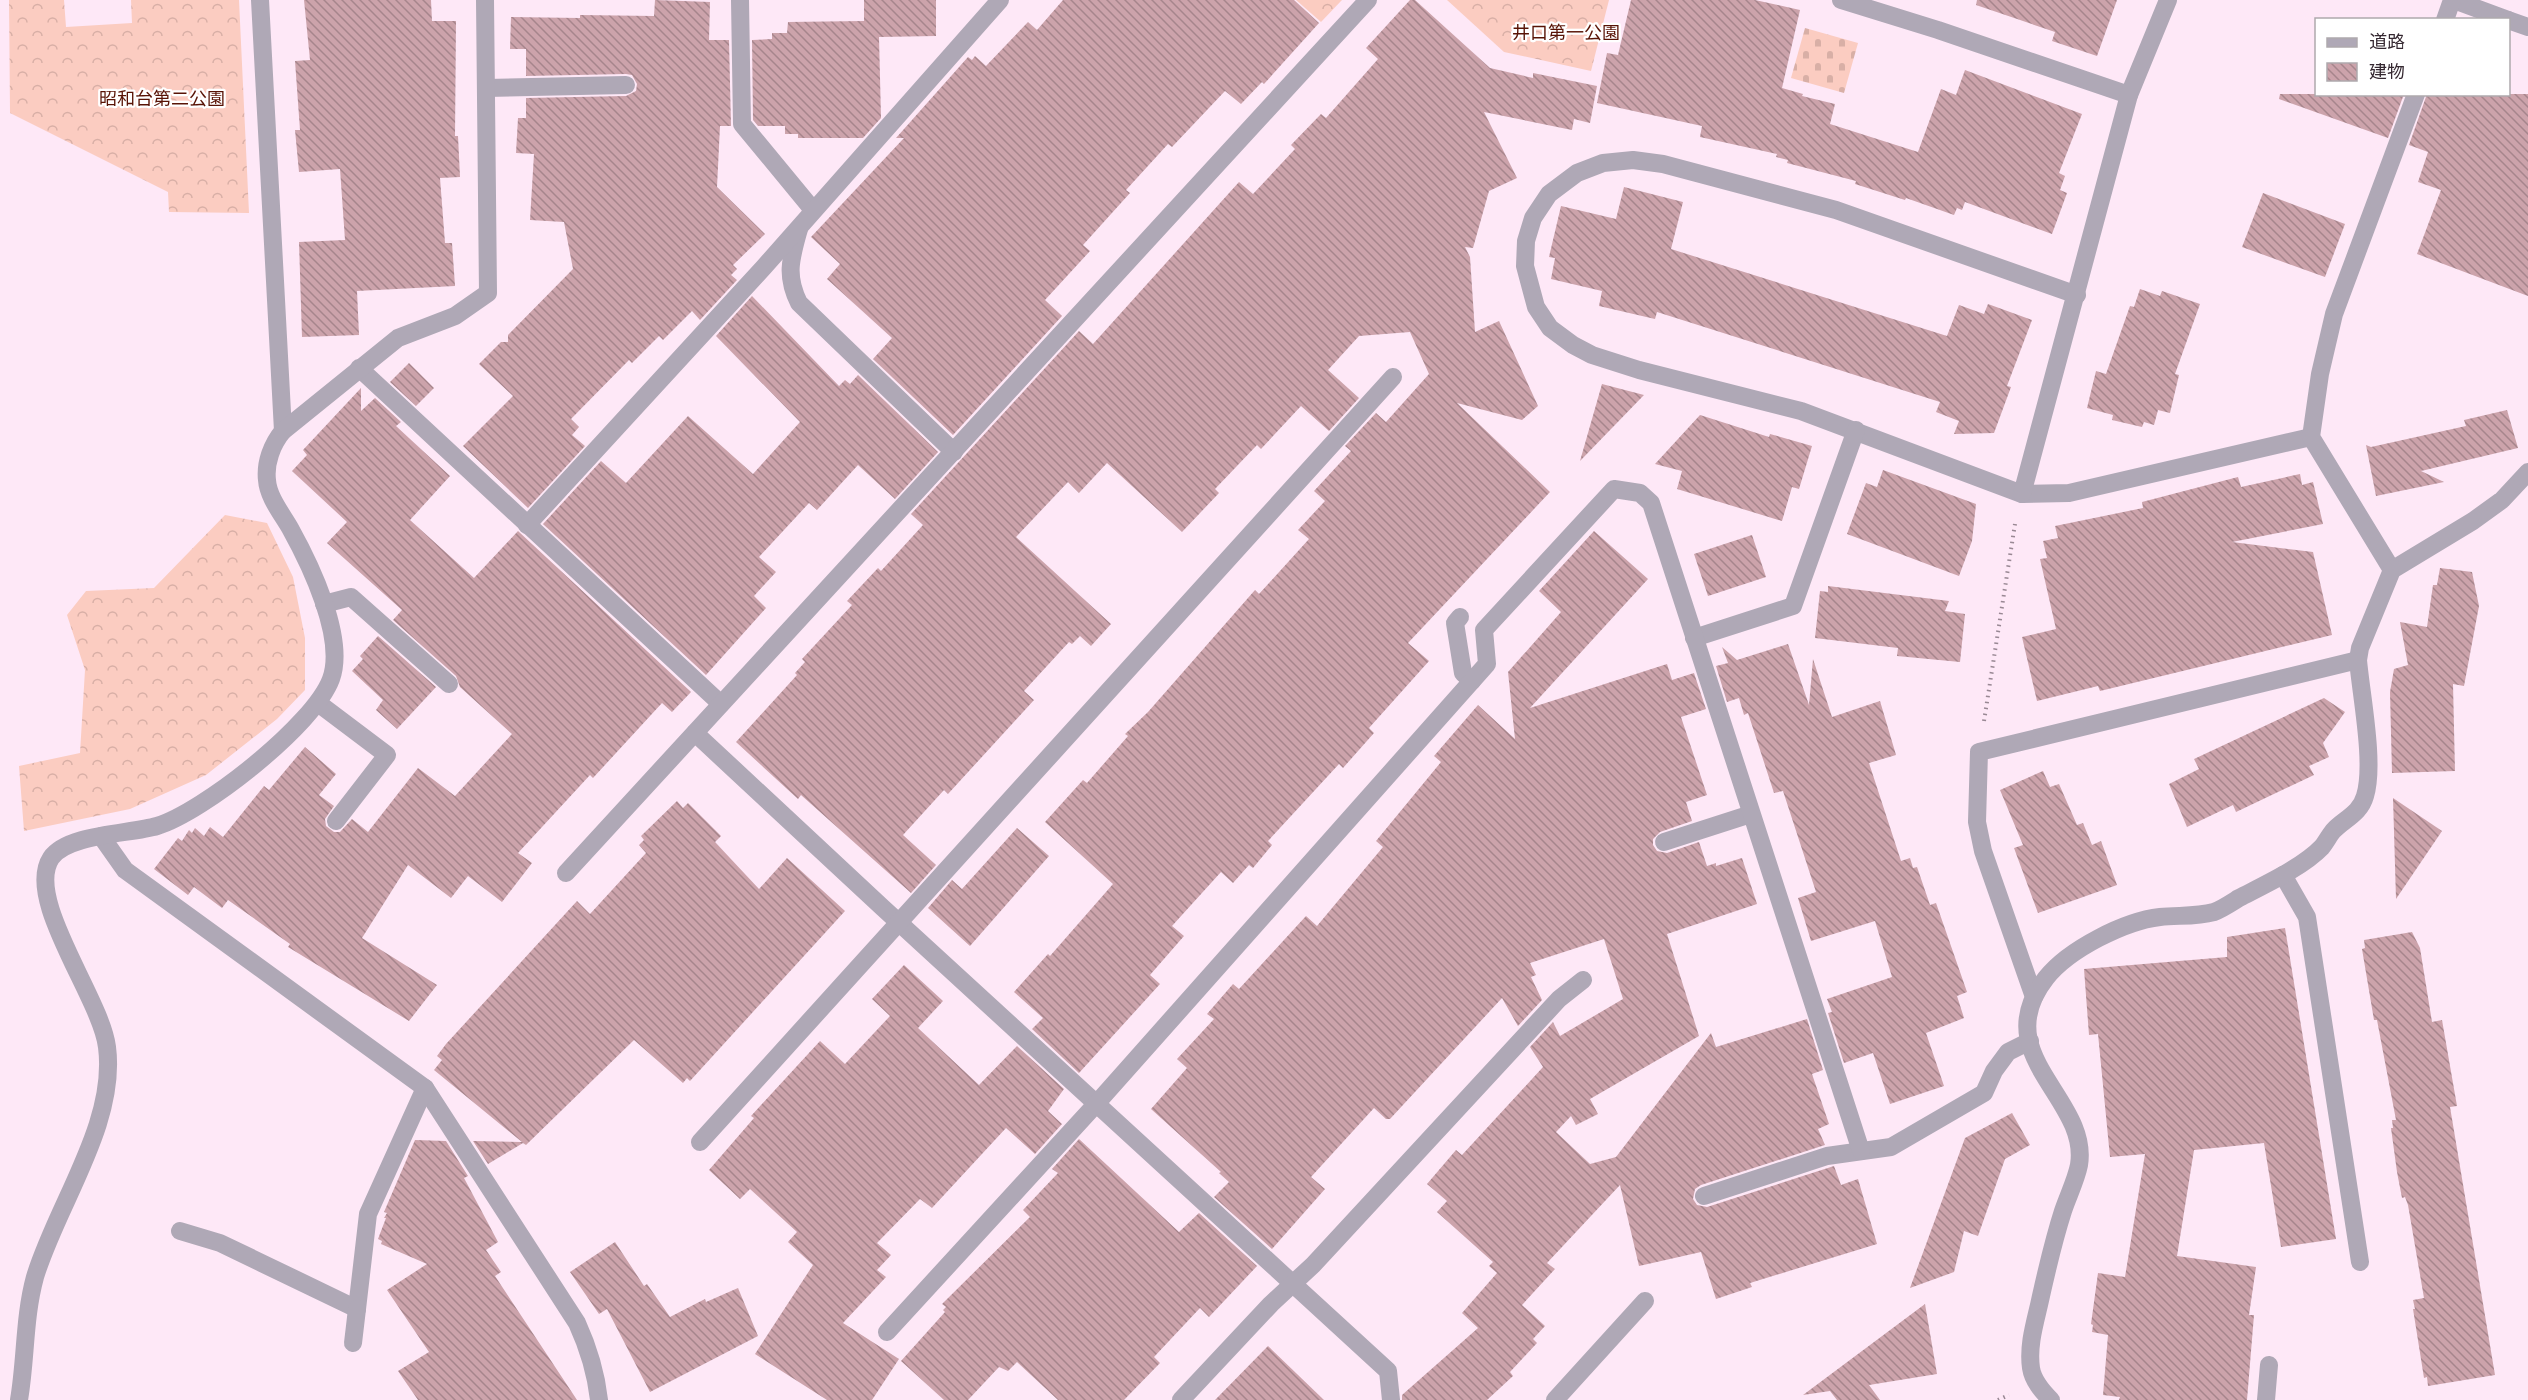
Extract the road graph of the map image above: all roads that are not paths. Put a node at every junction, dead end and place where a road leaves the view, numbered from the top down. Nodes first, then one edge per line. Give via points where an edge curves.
1 (260, 0) edge
2 (484, 0) edge
3 (740, 0) edge
4 (1000, 0) edge
5 (1368, 0) edge
6 (1841, 0) edge
7 (2168, 0) edge
8 (2453, 0) edge
9 (2446, 18) edge
10 (2502, 18) edge
11 (2510, 21) edge
12 (2528, 27) edge
13 (626, 85) dead end
14 (486, 88) junction
15 (2129, 95) junction
16 (2415, 96) edge
17 (813, 210) junction
18 (800, 224) junction
19 (2077, 295) junction
20 (359, 368) junction
21 (1393, 377) dead end
22 (1856, 430) junction
23 (283, 431) junction
24 (2311, 437) junction
25 (954, 452) junction
26 (2528, 472) edge
27 (2022, 494) junction
28 (527, 525) junction
29 (2392, 570) junction
30 (324, 604) junction
31 (1460, 617) dead end
32 (1694, 638) junction
33 (2358, 660) junction
34 (1472, 681) junction
35 (449, 684) dead end
36 (318, 703) junction
37 (721, 704) junction
38 (695, 733) junction
39 (1751, 814) junction
40 (336, 821) dead end
41 (101, 836) junction
42 (1664, 842) dead end
43 (566, 873) dead end
44 (2283, 875) junction
45 (898, 922) junction
46 (1583, 980) dead end
47 (2034, 997) junction
48 (2030, 1041) junction
49 (425, 1089) junction
50 (1096, 1102) junction
51 (700, 1142) dead end
52 (1862, 1151) junction
53 (1704, 1196) dead end
54 (180, 1231) dead end
55 (2360, 1262) dead end
56 (1293, 1283) junction
57 (1645, 1301) dead end
58 (357, 1309) junction
59 (887, 1332) dead end
60 (353, 1343) dead end
61 (2269, 1365) dead end
62 (19, 1400) edge
63 (599, 1400) edge
64 (1180, 1400) edge
65 (1391, 1400) edge
66 (1555, 1400) edge
67 (2051, 1400) edge
68 (2266, 1400) edge

1 - 23 street
2 - 14 street
3 - 17 street via 742,124
4 - 17 street
5 - 25 street
6 - 15 street
7 - 15 street
8 - 9 street
8 - 10 street
11 - 12 street
13 - 14 street
14 - 20 street via 488,293 455,316 398,338
15 - 19 street
16 - 24 street via 2334,314
17 - 18 street
18 - 25 street via 789,275 799,303
18 - 28 street
19 - 22 street via 1836,210 1663,164 1633,160 1603,163 1577,173 1549,194 1533,218 1526,241 1525,266 1536,307 1550,328 1592,355 1801,411
19 - 27 street
20 - 23 street
20 - 28 street
21 - 45 street
22 - 27 street
22 - 32 street via 1793,606
23 - 30 street via 274,442 267,481 307,558
24 - 27 street via 2069,493
24 - 29 street
25 - 37 street
26 - 29 street via 2502,500 2473,521
28 - 37 street
29 - 33 street
30 - 35 street via 351,597
30 - 36 street via 334,664 332,679
31 - 34 street via 1455,623 1462,673
32 - 34 street via 1651,503 1640,493 1614,489 1484,630 1487,664
32 - 39 street
33 - 44 street via 2369,767 2365,798 2357,812 2321,848
33 - 47 street via 1979,752 1977,822 1983,852
34 - 50 street
36 - 40 street via 387,755
36 - 41 street via 282,742 187,814 157,826
37 - 38 street
38 - 43 street
38 - 45 street
39 - 42 street
39 - 52 street
41 - 49 street via 125,870
41 - 62 street via 64,846 51,857 44,874 51,914 83,979 107,1046 106,1081 98,1125 47,1240 35,1278 28,1307
44 - 47 street via 2214,912 2144,920 2097,939 2048,976
44 - 55 street via 2307,917
45 - 50 street
45 - 51 street
46 - 56 street via 1558,999
47 - 48 street via 2028,1016
48 - 52 street via 2008,1053 1984,1093 1891,1147
48 - 67 street via 2041,1073 2068,1113 2081,1147 2078,1168 2051,1249 2031,1343 2031,1369 2040,1389
49 - 58 street via 368,1214
49 - 63 street via 577,1323 585,1340
50 - 56 street
50 - 59 street
52 - 53 street via 1827,1156
54 - 58 street via 220,1243
56 - 64 street
56 - 65 street via 1388,1371
57 - 66 street
58 - 60 street
61 - 68 street

